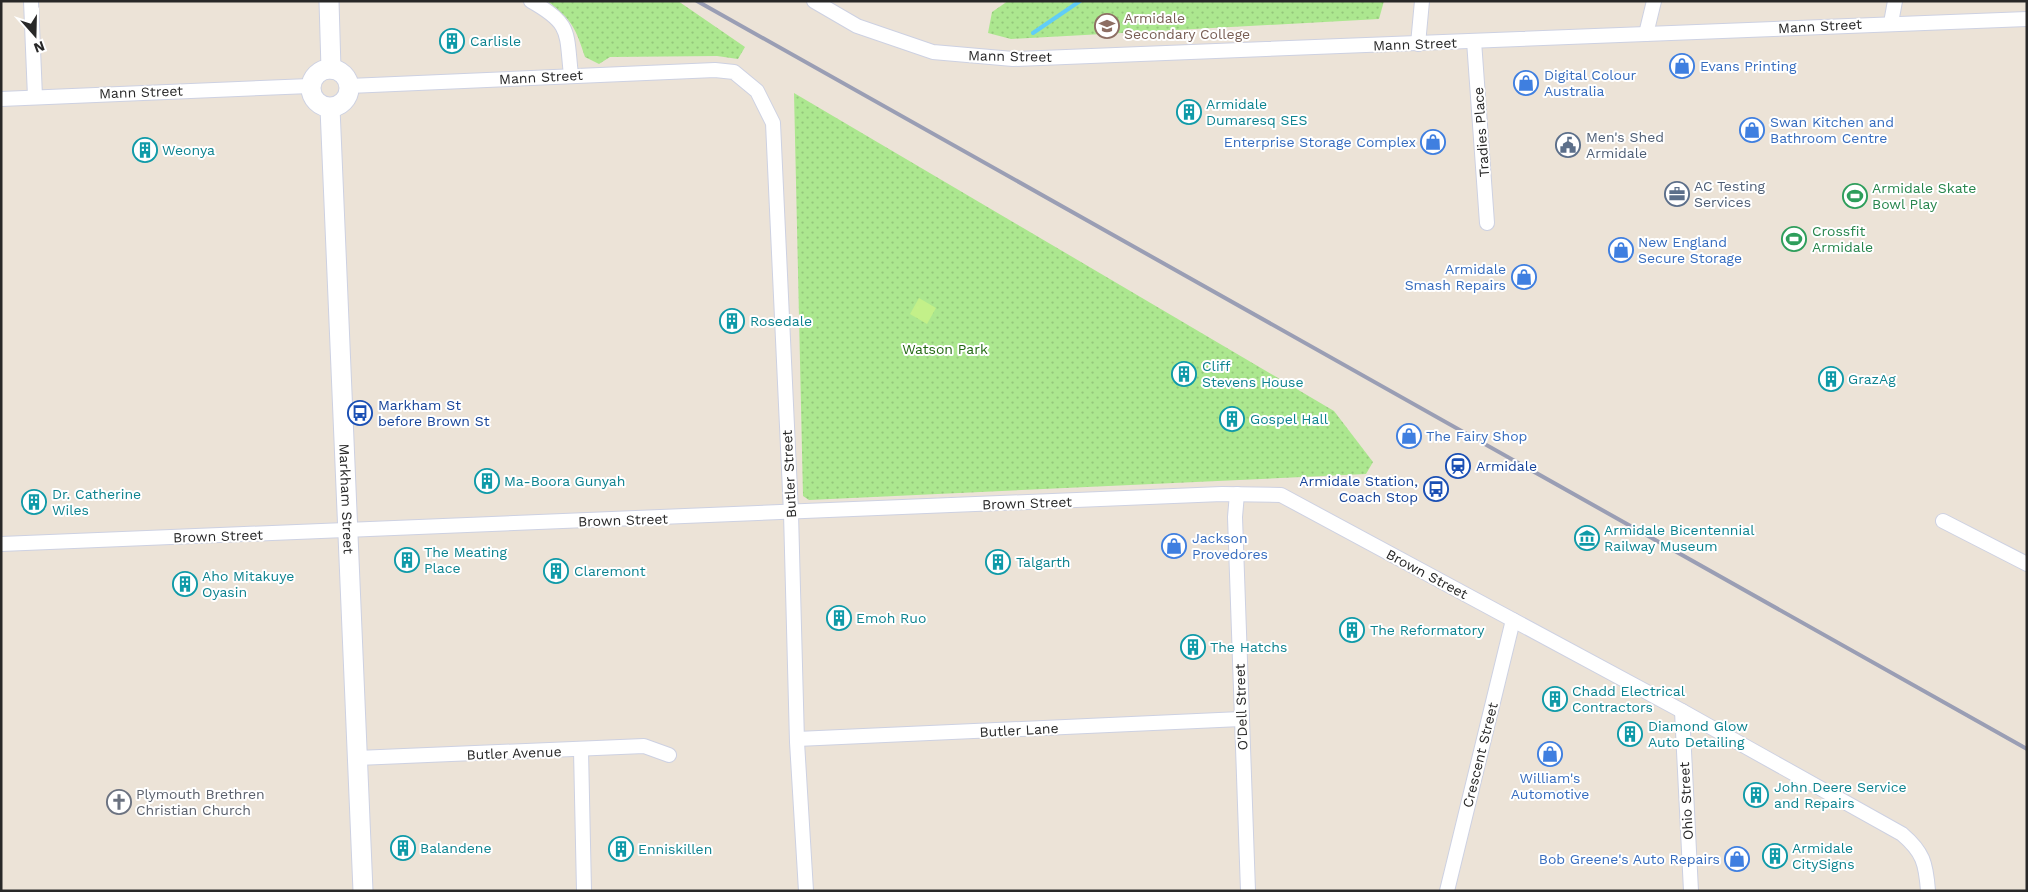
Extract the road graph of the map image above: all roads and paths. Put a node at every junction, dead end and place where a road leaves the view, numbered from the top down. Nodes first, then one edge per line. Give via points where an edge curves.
1 (31, 1) edge
2 (329, 1) edge
3 (531, 1) edge
4 (814, 1) edge
5 (1422, 1) edge
6 (1654, 1) edge
7 (1895, 1) edge
8 (2027, 19) edge
9 (1890, 23) junction
10 (1646, 34) junction
11 (1474, 42) junction
12 (1418, 44) junction
13 (331, 69) junction
14 (734, 72) joint
15 (571, 75) junction
16 (310, 86) junction
17 (349, 86) junction
18 (35, 97) junction
19 (1, 99) edge
20 (330, 108) junction
21 (1487, 223) dead end
22 (1238, 494) junction
23 (791, 513) junction
24 (1943, 521) dead end
25 (348, 530) junction
26 (1, 544) edge
27 (2027, 564) edge
28 (1513, 620) junction
29 (1682, 711) junction
30 (1241, 720) junction
31 (797, 740) junction
32 (581, 750) junction
33 (669, 754) dead end
34 (357, 758) junction
35 (363, 891) edge
36 (584, 891) edge
37 (806, 891) edge
38 (1248, 891) edge
39 (1447, 891) edge
40 (1691, 891) edge
41 (1928, 891) edge

1 - 18 street
2 - 13 street
3 - 15 street via 560,20 566,31
4 - 12 street, Mann Street via 857,26 898,42 933,52 971,57 1013,59
5 - 12 street
6 - 10 street
7 - 9 street
8 - 9 street, Mann Street
9 - 10 street, Mann Street
10 - 11 street, Mann Street
11 - 12 street, Mann Street
11 - 21 street, Tradies Place
13 - 16 street via 318,73
13 - 17 street via 344,76
14 - 15 street, Mann Street
14 - 23 street, Butler Street via 757,91 773,123
15 - 17 street, Mann Street
16 - 18 street, Mann Street
16 - 20 street via 318,104
17 - 20 street via 346,98
18 - 19 street, Mann Street
20 - 25 street, Markham Street
22 - 23 street, Brown Street
22 - 28 street, Brown Street via 1281,495
22 - 30 street, O'Dell Street via 1235,517
23 - 25 street, Brown Street
23 - 31 street, Butler Street
24 - 27 street
25 - 26 street, Brown Street
25 - 34 street, Markham Street
28 - 29 street, Brown Street
28 - 39 street, Crescent Street
29 - 40 street, Ohio Street
29 - 41 street, Brown Street via 1902,834 1917,848 1927,873
30 - 31 street, Butler Lane
30 - 38 street, O'Dell Street
31 - 37 street, Butler Street
32 - 33 street, Butler Avenue via 644,746
32 - 34 street, Butler Avenue
32 - 36 street
34 - 35 street, Markham Street

